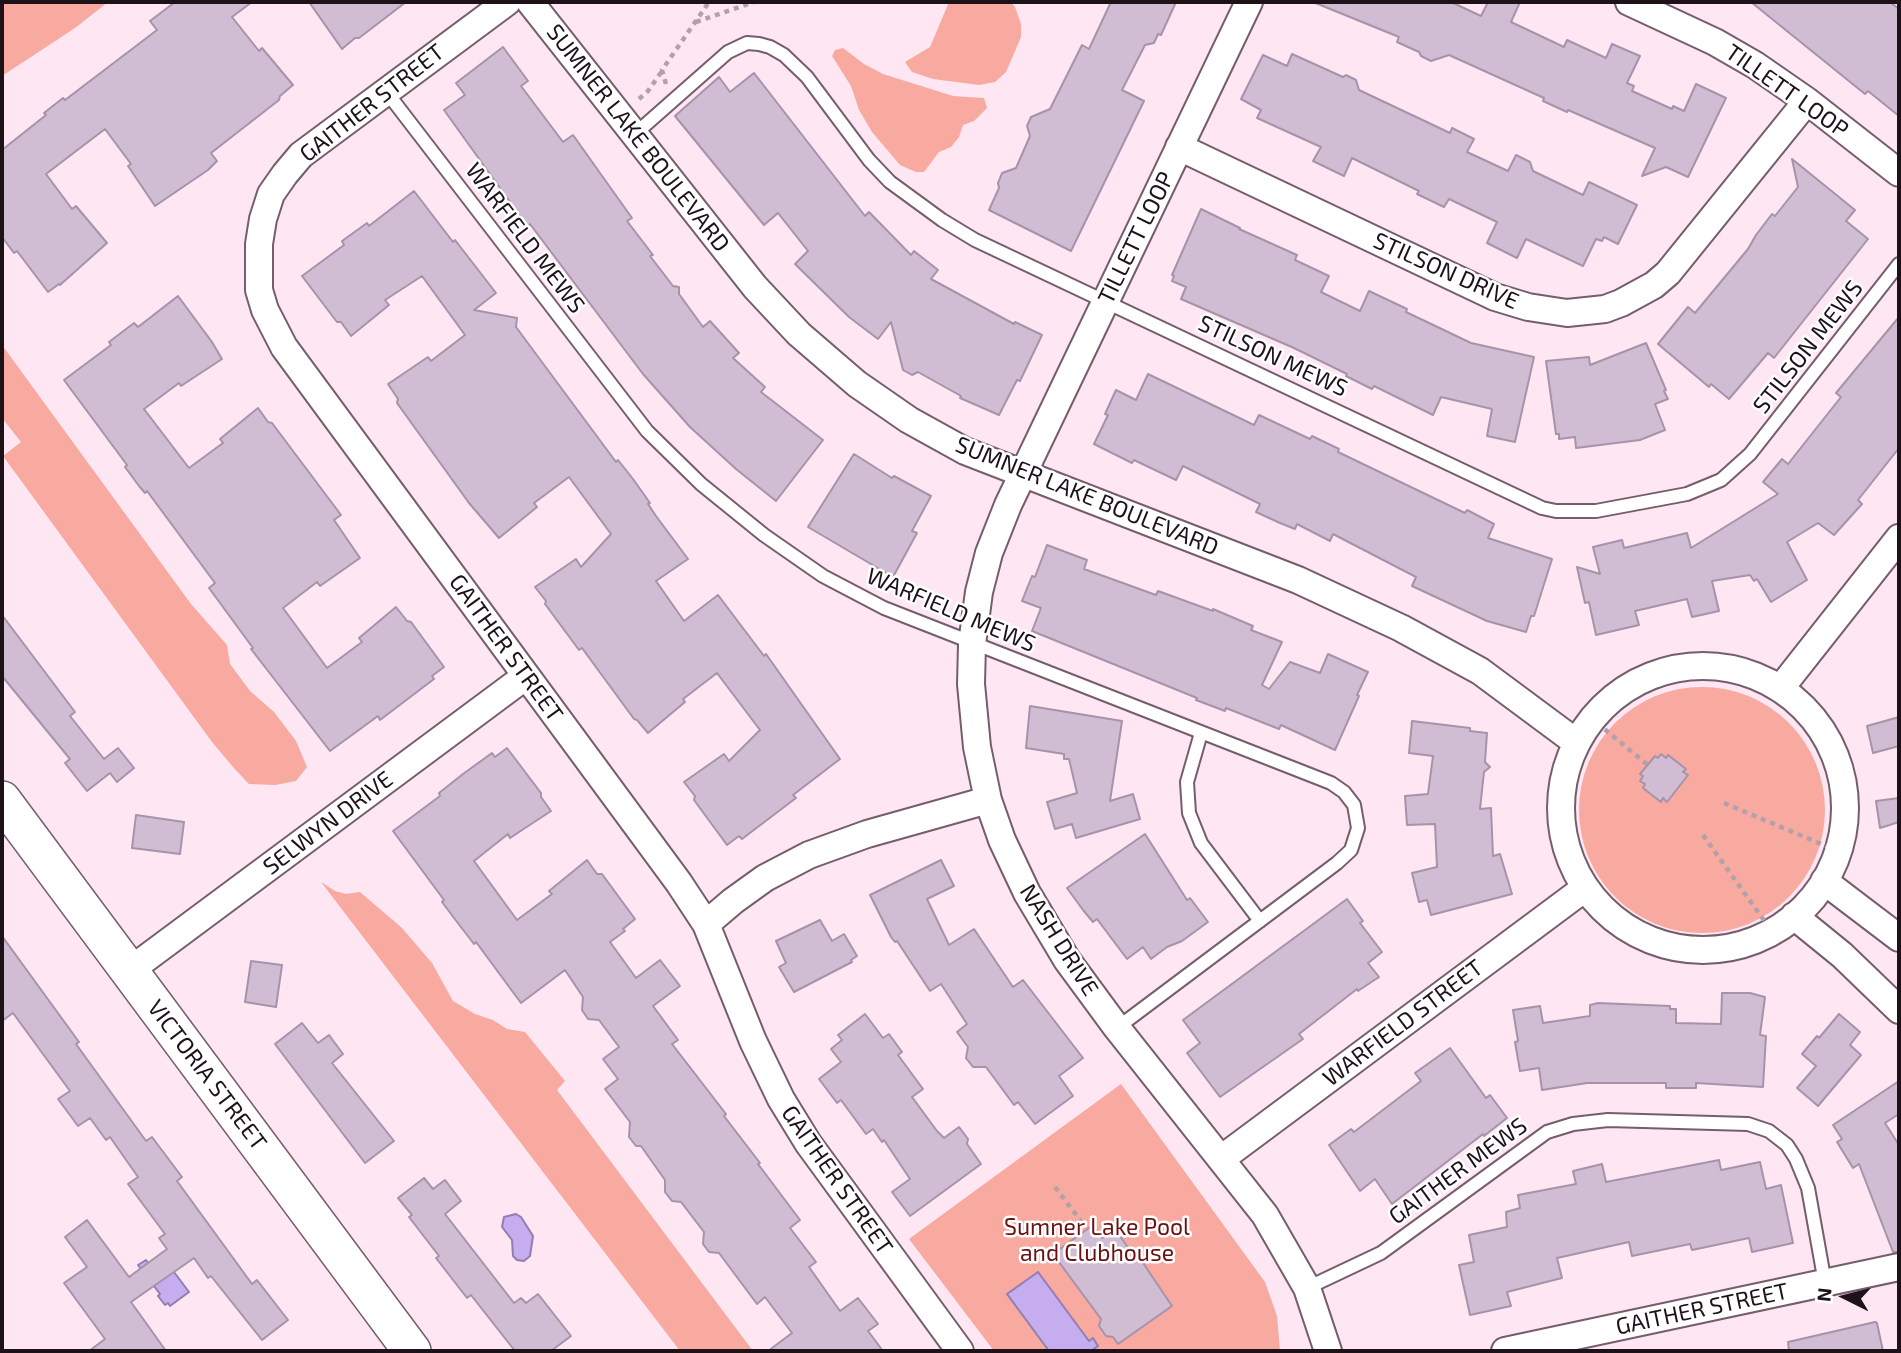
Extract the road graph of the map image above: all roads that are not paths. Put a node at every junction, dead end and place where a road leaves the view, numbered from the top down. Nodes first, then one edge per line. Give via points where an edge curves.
1 (507, 2) edge
2 (530, 2) edge
3 (1249, 2) edge
4 (1629, 2) edge
5 (385, 90) junction
6 (1807, 101) junction
7 (628, 125) junction
8 (1179, 147) junction
9 (1899, 173) edge
10 (1899, 264) edge
11 (1106, 300) junction
12 (1023, 474) junction
13 (1899, 538) edge
14 (972, 644) junction
15 (526, 676) junction
16 (1780, 689) junction
17 (1201, 733) junction
18 (1577, 743) junction
19 (2, 800) edge
20 (988, 800) junction
21 (1824, 881) junction
22 (1585, 888) junction
23 (1794, 916) junction
24 (1260, 920) junction
25 (706, 924) junction
26 (1899, 938) edge
27 (129, 971) junction
28 (1899, 1010) edge
29 (1117, 1028) junction
30 (1221, 1158) junction
31 (1899, 1266) edge
32 (1825, 1283) junction
33 (1307, 1288) junction
34 (412, 1351) edge
35 (960, 1351) edge
36 (1328, 1351) edge
37 (1505, 1351) edge

1 - 5 street, GAITHER STREET
2 - 7 street, SUMNER LAKE BOULEVARD
3 - 8 street, TILLETT LOOP
4 - 6 street, TILLETT LOOP via 1715,42
5 - 14 lane, WARFIELD MEWS via 647,431 701,484 823,576 884,608
5 - 15 street, GAITHER STREET via 301,155 271,194 259,244 259,290 284,347
6 - 8 street, STILSON DRIVE via 1668,273 1621,303 1567,313 1495,297
6 - 9 street, TILLETT LOOP
7 - 11 lane, STILSON MEWS via 674,99 727,52 747,43 770,47 807,77 869,160 914,201 975,240
7 - 12 street, SUMNER LAKE BOULEVARD via 755,287 799,334 857,384 909,420 965,451
8 - 11 street, TILLETT LOOP
10 - 11 lane, STILSON MEWS via 1750,454 1721,480 1686,494 1584,512 1542,508
11 - 12 street, TILLETT LOOP
12 - 14 street, NASH DRIVE via 989,553 978,592
12 - 18 street, SUMNER LAKE BOULEVARD via 1286,575 1401,628 1480,671
13 - 16 street
14 - 17 lane, WARFIELD MEWS
14 - 20 street, NASH DRIVE via 977,747
15 - 25 street, GAITHER STREET
15 - 27 street, SELWYN DRIVE
16 - 18 street via 1738,670 1679,668 1625,690 1601,708
16 - 21 street via 1813,718 1840,772 1844,806 1838,851
17 - 24 lane via 1187,782 1189,813 1201,843
17 - 24 lane, WARFIELD MEWS via 1331,783 1354,805 1358,828 1351,850
18 - 22 street via 1563,782 1561,810 1565,842
19 - 27 street, VICTORIA STREET
20 - 25 street via 809,855 765,878
20 - 29 street, NASH DRIVE via 1027,893 1067,960
21 - 23 street
21 - 26 street
22 - 23 street via 1629,929 1655,942 1690,950 1742,945 1773,933
22 - 30 street, WARFIELD STREET
23 - 28 street
24 - 29 lane, WARFIELD MEWS
25 - 35 street, GAITHER STREET via 781,1099
27 - 34 street, VICTORIA STREET
29 - 30 street, NASH DRIVE
30 - 33 street, NASH DRIVE via 1265,1215
31 - 32 street, GAITHER STREET
32 - 33 lane, GAITHER MEWS via 1808,1188 1797,1159 1769,1131 1748,1124 1608,1120 1547,1132 1381,1253
32 - 37 street, GAITHER STREET
33 - 36 street, NASH DRIVE

